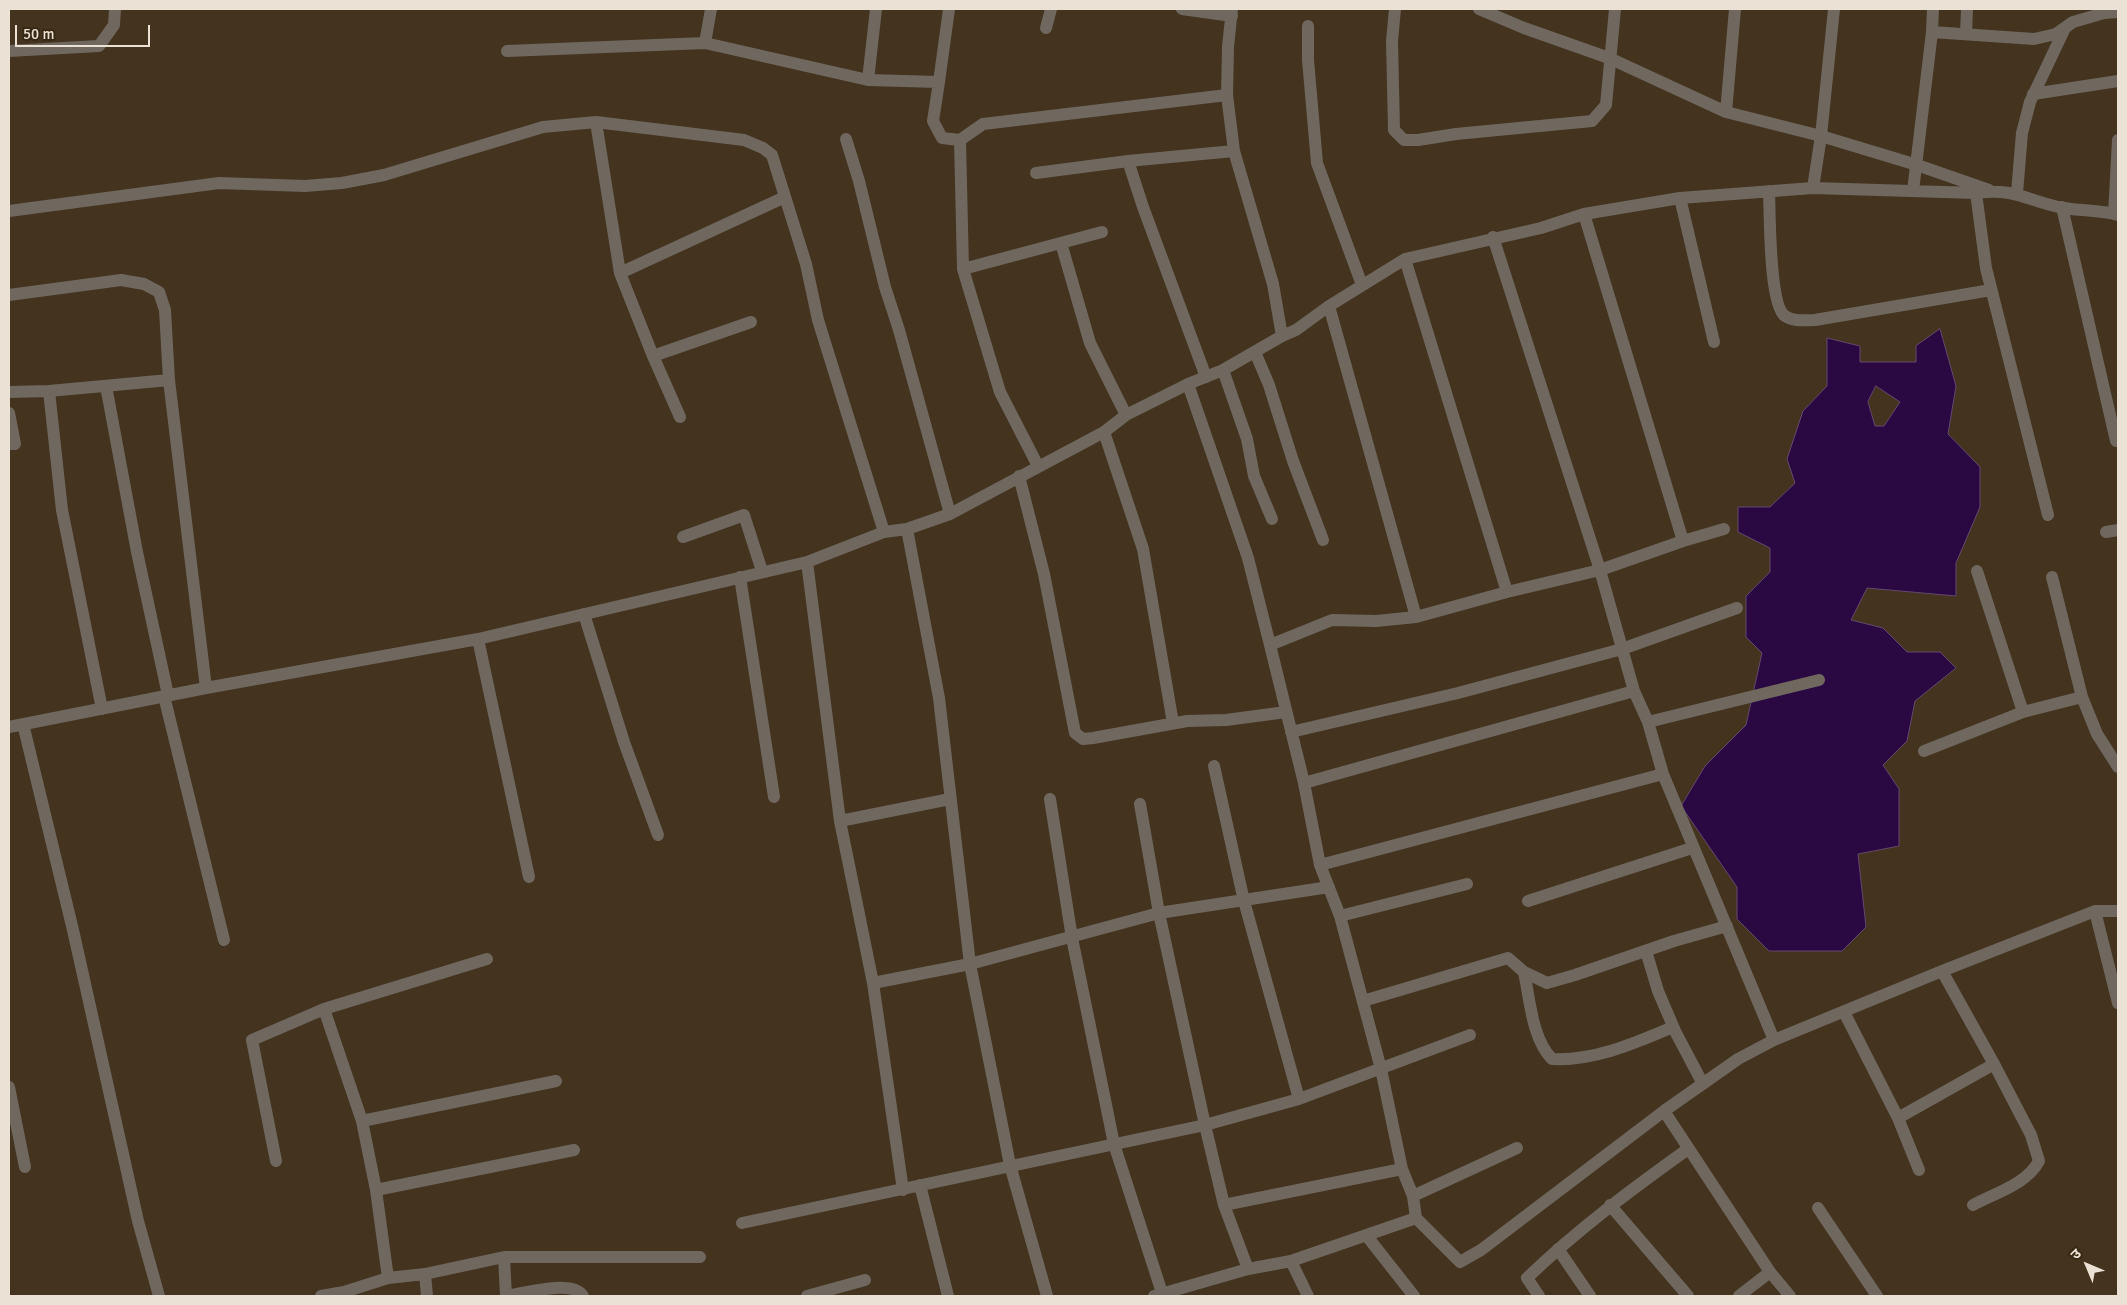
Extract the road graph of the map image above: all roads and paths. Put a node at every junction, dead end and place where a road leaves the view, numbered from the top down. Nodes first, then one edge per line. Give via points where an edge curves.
1 (115, 9) edge
2 (711, 9) edge
3 (876, 9) edge
4 (949, 9) edge
5 (1051, 9) edge
6 (1182, 9) edge
7 (1395, 9) edge
8 (1615, 9) edge
9 (1735, 9) edge
10 (1834, 9) edge
11 (1933, 9) edge
12 (1967, 9) edge
13 (1486, 10) edge
14 (2104, 11) edge
15 (1232, 12) edge
16 (2118, 12) edge
17 (1308, 26) dead end
18 (1046, 28) dead end
19 (2065, 28) junction
20 (1932, 32) junction
21 (1966, 34) junction
22 (705, 43) junction
23 (9, 51) edge
24 (506, 51) dead end
25 (1609, 58) junction
26 (868, 80) junction
27 (2118, 81) edge
28 (938, 82) junction
29 (2032, 94) junction
30 (1227, 95) junction
31 (1726, 112) junction
32 (596, 122) junction
33 (1821, 136) junction
34 (846, 139) dead end
35 (960, 140) junction
36 (2118, 140) edge
37 (1234, 151) junction
38 (1128, 161) junction
39 (1917, 165) junction
40 (1036, 173) dead end
41 (1813, 188) junction
42 (1992, 190) junction
43 (1769, 191) junction
44 (1913, 191) junction
45 (1976, 193) junction
46 (2018, 193) junction
47 (785, 197) junction
48 (1680, 198) junction
49 (2062, 208) junction
50 (9, 211) edge
51 (1584, 214) junction
52 (2116, 215) edge
53 (1102, 232) dead end
54 (1493, 237) junction
55 (1061, 243) junction
56 (1405, 259) junction
57 (963, 269) junction
58 (620, 273) junction
59 (1362, 285) junction
60 (1991, 290) junction
61 (9, 295) edge
62 (1329, 306) junction
63 (751, 322) dead end
64 (1282, 336) junction
65 (1714, 342) dead end
66 (1255, 352) junction
67 (653, 356) junction
68 (1223, 370) junction
69 (1206, 377) junction
70 (169, 380) junction
71 (1188, 384) junction
72 (106, 386) junction
73 (49, 391) junction
74 (9, 392) edge
75 (9, 413) edge
76 (680, 416) dead end
77 (1126, 416) junction
78 (1104, 432) junction
79 (2116, 441) dead end
80 (9, 444) edge
81 (1038, 466) junction
82 (1019, 476) junction
83 (950, 514) junction
84 (2048, 515) dead end
85 (1272, 519) dead end
86 (907, 529) junction
87 (1724, 529) dead end
88 (884, 532) junction
89 (683, 537) dead end
90 (1323, 540) dead end
91 (1683, 541) junction
92 (807, 562) junction
93 (1600, 570) junction
94 (762, 571) junction
95 (1977, 571) dead end
96 (740, 576) junction
97 (2052, 577) dead end
98 (1507, 592) junction
99 (1737, 608) dead end
100 (584, 614) junction
101 (1416, 617) junction
102 (478, 639) junction
103 (1270, 645) junction
104 (1622, 649) junction
105 (1819, 680) dead end
106 (206, 688) junction
107 (1634, 691) junction
108 (166, 696) junction
109 (2082, 697) junction
110 (102, 709) junction
111 (1286, 712) junction
112 (2023, 712) junction
113 (1648, 722) junction
114 (1173, 723) junction
115 (23, 724) junction
116 (9, 727) edge
117 (1291, 732) junction
118 (1924, 751) dead end
119 (1214, 766) dead end
120 (2118, 767) edge
121 (1662, 774) junction
122 (1304, 782) junction
123 (774, 797) dead end
124 (950, 798) junction
125 (1050, 799) dead end
126 (1140, 804) dead end
127 (840, 821) junction
128 (658, 835) dead end
129 (1692, 848) junction
130 (1320, 864) junction
131 (529, 876) dead end
132 (1467, 884) dead end
133 (1329, 887) junction
134 (1244, 900) junction
135 (1528, 901) dead end
136 (2095, 911) junction
137 (2118, 911) edge
138 (1160, 913) junction
139 (1340, 916) junction
140 (1727, 926) junction
141 (1072, 938) junction
142 (224, 940) dead end
143 (1646, 951) junction
144 (488, 960) dead end
145 (970, 964) junction
146 (1942, 971) junction
147 (1524, 972) junction
148 (873, 983) junction
149 (1363, 1001) junction
150 (2118, 1003) edge
151 (324, 1009) junction
152 (1844, 1012) junction
153 (1673, 1027) junction
154 (1470, 1036) dead end
155 (1774, 1040) junction
156 (1994, 1064) junction
157 (1381, 1068) junction
158 (556, 1081) dead end
159 (1703, 1084) junction
160 (9, 1087) edge
161 (1299, 1099) junction
162 (1664, 1111) junction
163 (1898, 1118) junction
164 (362, 1121) junction
165 (1204, 1125) junction
166 (1114, 1144) junction
167 (1518, 1148) dead end
168 (1688, 1149) junction
169 (574, 1150) dead end
170 (276, 1161) dead end
171 (1010, 1165) junction
172 (26, 1167) dead end
173 (1402, 1169) junction
174 (1920, 1170) dead end
175 (920, 1185) junction
176 (376, 1190) junction
177 (903, 1190) junction
178 (1413, 1196) junction
179 (1224, 1205) junction
180 (1610, 1205) junction
181 (1973, 1205) dead end
182 (1818, 1208) dead end
183 (1416, 1218) junction
184 (742, 1223) dead end
185 (1366, 1236) junction
186 (1558, 1249) junction
187 (504, 1257) junction
188 (700, 1258) dead end
189 (1291, 1261) junction
190 (1248, 1269) junction
191 (1770, 1272) junction
192 (425, 1274) junction
193 (388, 1278) junction
194 (865, 1280) dead end
195 (345, 1294) edge
196 (159, 1296) edge
197 (321, 1296) edge
198 (427, 1296) edge
199 (506, 1296) edge
200 (583, 1296) edge
201 (807, 1296) edge
202 (948, 1296) edge
203 (1047, 1296) edge
204 (1160, 1296) edge
205 (1308, 1296) edge
206 (1414, 1296) edge
207 (1539, 1296) edge
208 (1590, 1296) edge
209 (1688, 1296) edge
210 (1739, 1296) edge
211 (1790, 1296) edge
212 (1877, 1296) edge

1 - 23 street via 114,25 99,46
2 - 22 street
3 - 26 street
4 - 28 street
5 - 18 street
6 - 15 street
7 - 25 street via 1392,41 1394,130 1404,140 1592,121 1606,105
8 - 25 street
9 - 31 street
10 - 33 street
11 - 20 street
12 - 21 street
13 - 25 street via 1524,28
14 - 16 street
14 - 19 street
15 - 30 street
17 - 59 street via 1317,163
19 - 21 street via 2056,34 2034,39
19 - 29 street
20 - 21 street
20 - 39 street
22 - 24 street
22 - 26 street
25 - 31 street
26 - 28 street
27 - 29 street
28 - 35 street via 933,121 942,138
29 - 46 street via 2022,133
30 - 35 street via 983,124
30 - 37 street
31 - 33 street
32 - 47 street via 744,140 772,155
32 - 50 street via 543,127 393,172 342,183 304,186 219,183
32 - 58 street
33 - 39 street
33 - 41 street
34 - 83 street
35 - 57 street
36 - 52 street
37 - 38 street
37 - 64 street via 1273,284
38 - 40 street
38 - 69 street
39 - 42 street
39 - 44 street
41 - 43 street
41 - 44 street
42 - 45 street
42 - 46 street
43 - 48 street
43 - 60 street via 1777,306 1793,320 1815,320
44 - 45 street
45 - 60 street
46 - 49 street
47 - 58 street
47 - 88 street via 806,264 818,320
48 - 51 street
48 - 65 street
49 - 52 street
49 - 79 street
51 - 54 street via 1541,228
51 - 91 street
53 - 55 street
54 - 56 street
54 - 93 street
55 - 57 street
55 - 77 street via 1090,343
56 - 59 street
56 - 98 street
57 - 81 street via 1000,392
58 - 67 street
59 - 62 street
60 - 84 street
61 - 70 street via 121,280 144,284 159,292 165,310
62 - 64 street
62 - 101 street
63 - 67 street
64 - 66 street
66 - 68 street
66 - 90 street
67 - 76 street
68 - 69 street
68 - 85 street via 1247,439 1254,476
69 - 71 street
70 - 72 street
70 - 106 street
71 - 77 street
71 - 103 street via 1248,558
72 - 73 street
72 - 108 street
73 - 74 street
73 - 110 street via 62,510
75 - 80 street via 15,444
77 - 78 street
78 - 81 street
78 - 114 street via 1143,550
81 - 82 street
82 - 83 street
82 - 114 street via 1044,574 1075,733 1082,739 1093,738
83 - 86 street
86 - 88 street
86 - 124 street via 939,698
87 - 91 street
88 - 92 street
89 - 94 street via 744,515
91 - 93 street
92 - 94 street
92 - 127 street
93 - 98 street
93 - 104 street
94 - 96 street
95 - 112 street
96 - 100 street
96 - 123 street
97 - 109 street
98 - 101 street
99 - 104 street
100 - 102 street
100 - 128 street via 624,742
101 - 103 street via 1376,621 1332,620
102 - 106 street
102 - 131 street
103 - 111 street
104 - 107 street
104 - 117 street via 1458,693
105 - 113 street
106 - 108 street
107 - 113 street
107 - 122 street
108 - 110 street
108 - 142 street
109 - 112 street
109 - 120 street via 2097,734
110 - 115 street
111 - 114 street
111 - 117 street
112 - 118 street
113 - 121 street
115 - 116 street
115 - 196 street via 138,1220
117 - 122 street
119 - 134 street
121 - 129 street
121 - 130 street
122 - 130 street
124 - 127 street
124 - 145 street
125 - 141 street
126 - 138 street
127 - 148 street
129 - 135 street
129 - 140 street
130 - 133 street
132 - 139 street
133 - 134 street
133 - 139 street
134 - 138 street
134 - 161 street
136 - 137 street
136 - 146 street
136 - 150 street
138 - 141 street
138 - 165 street
139 - 149 street
140 - 143 street
140 - 155 street
141 - 145 street
141 - 166 street
143 - 147 street via 1547,982
143 - 153 street
144 - 151 street
145 - 148 street
145 - 171 street
146 - 152 street
146 - 156 street
147 - 149 street via 1508,958
147 - 153 street via 1537,1030 1544,1051 1552,1060 1613,1052
148 - 177 street
149 - 157 street
151 - 164 street
151 - 170 street via 252,1040
152 - 155 street
152 - 163 street
153 - 159 street
154 - 157 street
155 - 159 street
156 - 163 street
156 - 181 street via 2031,1135 2039,1161 2035,1170 2023,1179
157 - 161 street
157 - 173 street
158 - 164 street
159 - 162 street
160 - 172 street
161 - 165 street
162 - 168 street
162 - 183 street via 1481,1250 1460,1262
163 - 174 street
164 - 176 street
165 - 166 street
165 - 179 street
166 - 171 street
166 - 204 street
167 - 178 street
168 - 180 street
168 - 191 street
169 - 176 street
171 - 175 street
171 - 203 street
173 - 178 street
173 - 179 street
175 - 177 street
175 - 202 street
176 - 193 street
177 - 184 street
178 - 183 street
179 - 190 street
180 - 186 street
180 - 209 street
182 - 212 street
183 - 185 street
185 - 189 street
185 - 206 street
186 - 207 street via 1527,1278
186 - 208 street
187 - 188 street
187 - 192 street
187 - 199 street
189 - 190 street
189 - 205 street
190 - 204 street
191 - 210 street
191 - 211 street
192 - 193 street
192 - 198 street
193 - 195 street
194 - 201 street
195 - 197 street
199 - 200 street via 563,1288 576,1289

